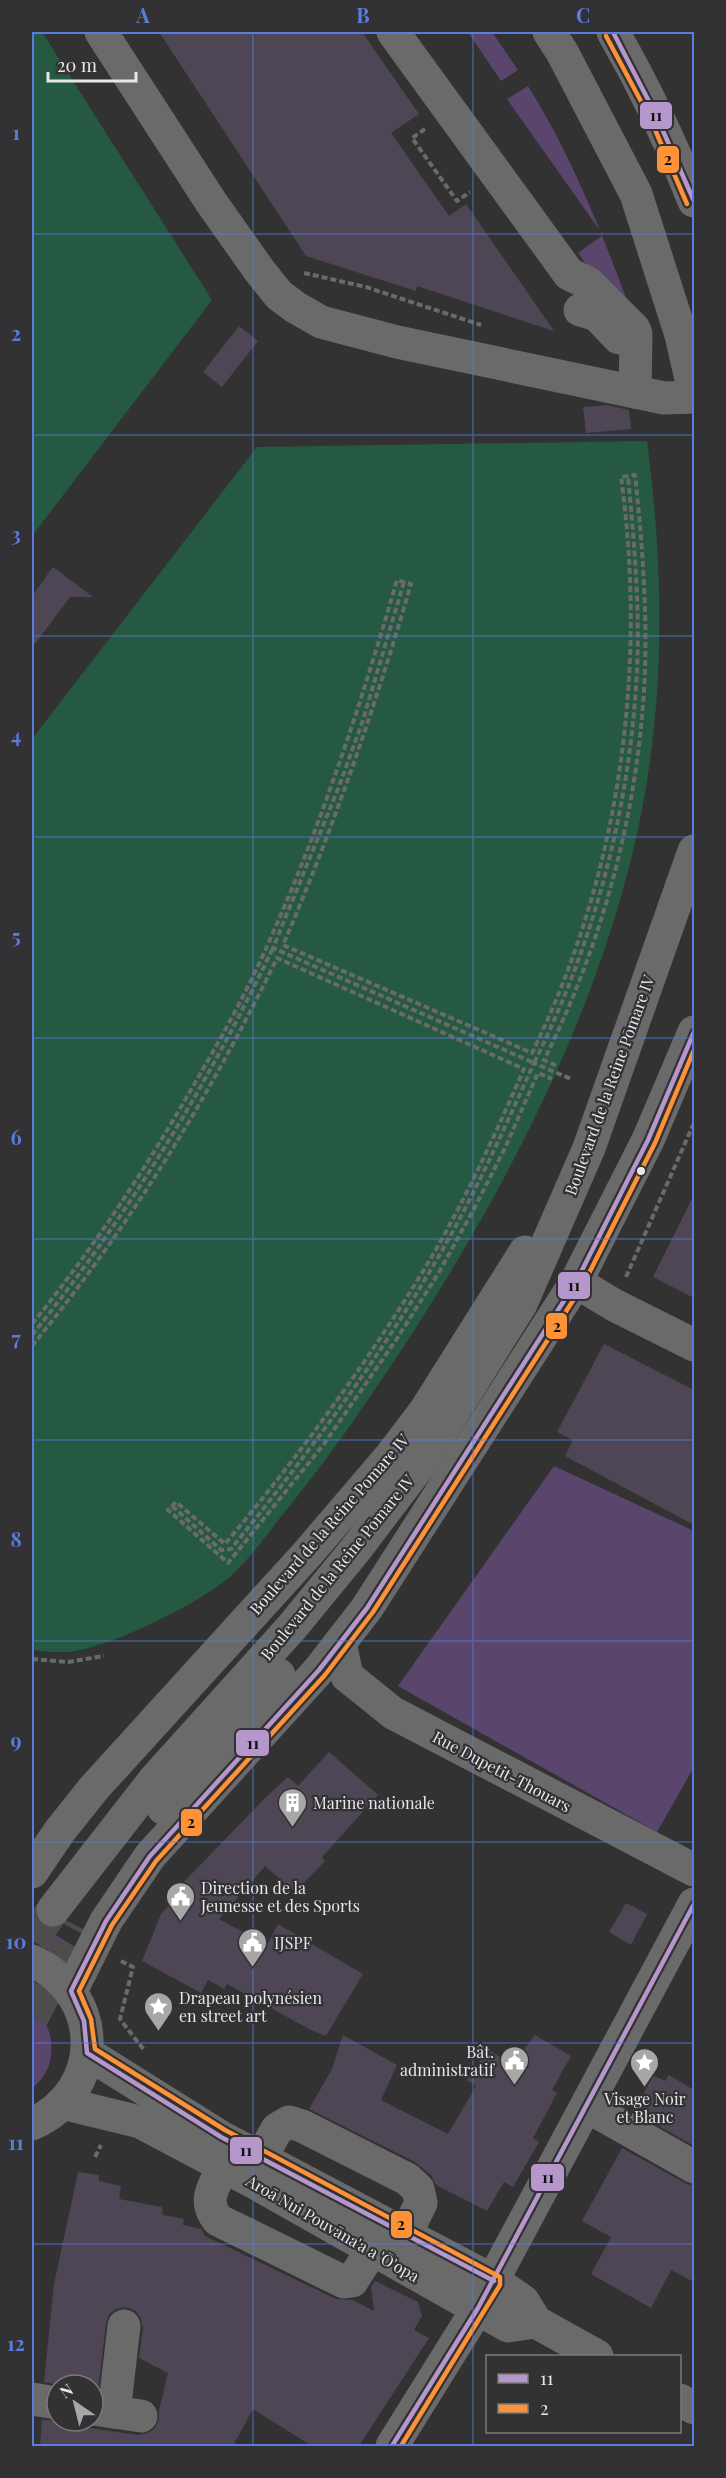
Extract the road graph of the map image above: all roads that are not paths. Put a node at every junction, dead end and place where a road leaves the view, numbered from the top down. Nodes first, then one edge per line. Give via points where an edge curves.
1 (101, 32) edge
2 (393, 32) edge
3 (549, 32) edge
4 (612, 32) edge
5 (694, 201) edge
6 (580, 310) dead end
7 (636, 377) junction
8 (694, 392) edge
9 (694, 398) edge
10 (694, 851) edge
11 (694, 1032) edge
12 (590, 1148) junction
13 (576, 1282) junction
14 (694, 1345) edge
15 (486, 1424) junction
16 (340, 1643) junction
17 (694, 1870) edge
18 (32, 1872) edge
19 (694, 1904) edge
20 (32, 1961) edge
21 (71, 1991) junction
22 (87, 2053) junction
23 (62, 2103) junction
24 (588, 2107) junction
25 (32, 2124) edge
26 (261, 2158) junction
27 (223, 2166) junction
28 (694, 2167) edge
29 (405, 2235) junction
30 (372, 2250) junction
31 (486, 2295) junction
32 (124, 2326) dead end
33 (595, 2355) edge
34 (116, 2412) edge
35 (392, 2446) edge

1 - 7 main road via 252,261 279,295 295,307 321,322 397,342
2 - 7 main road via 569,274 588,283 631,323 636,333
3 - 8 main road via 636,194 681,335
4 - 5 main road via 638,76
6 - 7 main road via 604,321
7 - 9 main road via 663,398
10 - 12 main road, Boulevard de la Reine Pōmare IV
11 - 13 main road via 648,1140
12 - 15 main road, Boulevard de la Reine Pōmare IV via 521,1304 422,1462 292,1627 155,1779 66,1919 112,1874 151,1822 387,1549
12 - 18 main road, Boulevard de la Reine Pomare IV via 425,1412 313,1547 101,1780 58,1832
13 - 14 main road
13 - 15 main road
15 - 16 main road via 367,1608
16 - 17 main road, Rue Dupetit-Thouars via 347,1676 393,1713
16 - 21 main road via 150,1856 106,1921
19 - 24 main road
20 - 21 main road via 53,1972
21 - 22 main road via 86,2027
22 - 23 main road via 76,2085
22 - 26 main road, Aroā Nui Pouvāna'a a 'Ō'opa
23 - 25 main road
23 - 27 main road, Aroā Nui Pouvāna'a a 'Ō'opa via 140,2122
24 - 28 main road
24 - 31 main road
26 - 29 main road, Aroā Nui Pouvāna'a a 'Ō'opa
26 - 29 main road via 277,2129 289,2122 406,2179 418,2189 421,2203
27 - 30 main road, Aroā Nui Pouvāna'a a 'Ō'opa
27 - 30 main road via 209,2198 210,2210 218,2220 344,2282 352,2281
29 - 31 main road, Aroā Nui Pouvāna'a a 'Ō'opa
30 - 31 main road, Aroā Nui Pouvāna'a a 'Ō'opa
31 - 33 main road, Aroā Nui Pouvāna'a a 'Ō'opa via 508,2326 536,2322
31 - 35 main road
32 - 34 main road

